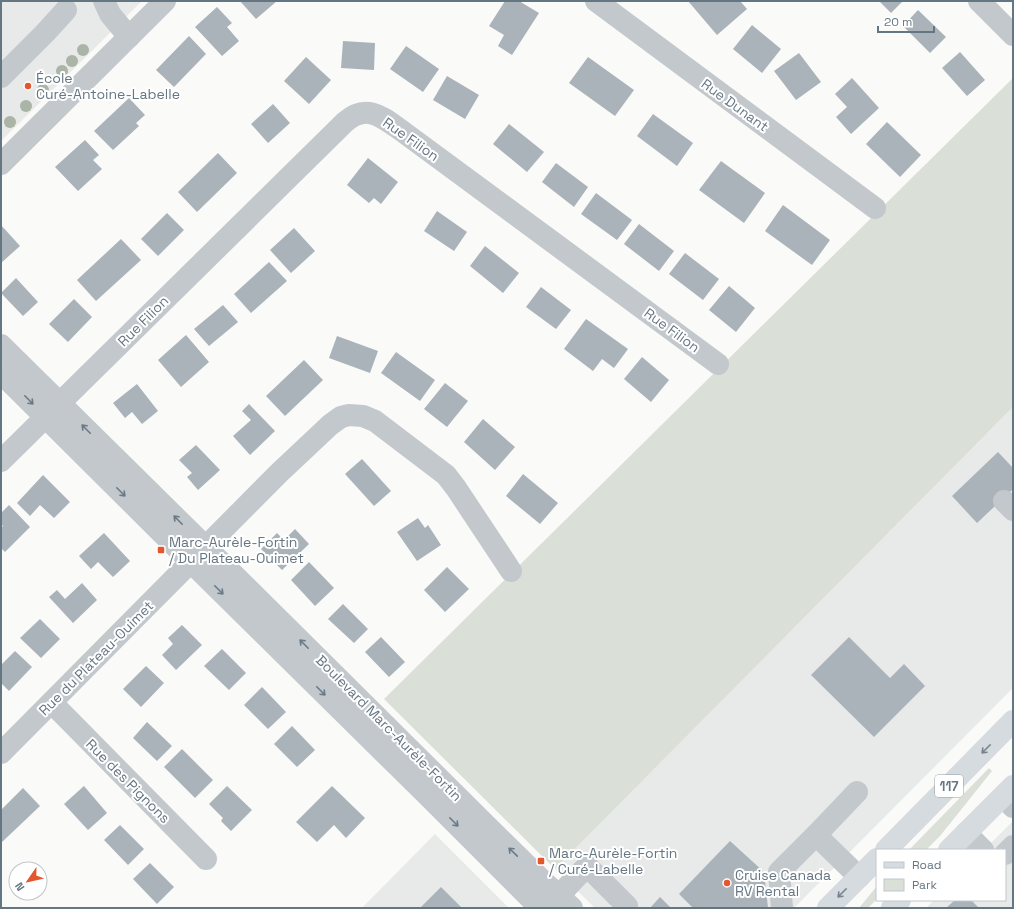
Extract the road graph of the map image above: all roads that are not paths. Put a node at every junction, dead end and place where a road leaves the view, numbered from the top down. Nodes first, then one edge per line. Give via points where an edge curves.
1 (104, 1) edge
2 (165, 1) edge
3 (979, 1) edge
4 (600, 2) edge
5 (66, 4) edge
6 (1013, 35) edge
7 (129, 37) junction
8 (1, 77) edge
9 (1, 164) edge
10 (875, 208) dead end
11 (1, 345) edge
12 (718, 364) dead end
13 (1, 372) edge
14 (53, 410) junction
15 (1, 461) edge
16 (206, 547) junction
17 (191, 562) junction
18 (511, 571) dead end
19 (52, 702) junction
20 (1013, 722) edge
21 (1, 753) edge
22 (857, 792) dead end
23 (1010, 797) edge
24 (966, 833) junction
25 (816, 835) junction
26 (887, 849) edge
27 (950, 849) edge
28 (982, 849) edge
29 (206, 859) dead end
30 (876, 860) edge
31 (859, 877) junction
32 (562, 904) edge
33 (540, 908) edge
34 (626, 908) edge
35 (781, 908) edge
36 (828, 908) edge

1 - 7 street via 110,14
2 - 7 street
3 - 6 street
4 - 10 street, Rue Dunant
5 - 8 street via 46,34
7 - 9 street
11 - 14 street, Boulevard Marc-Aurèle-Fortin
12 - 14 street, Rue Filion via 402,131 376,115 361,113 345,122
13 -> 14 street, Boulevard Marc-Aurèle-Fortin
14 - 15 street, Rue Filion
16 -> 14 street, Boulevard Marc-Aurèle-Fortin
14 -> 17 street, Boulevard Marc-Aurèle-Fortin
16 - 17 street
16 - 18 street via 335,420 349,415 363,416 375,421 446,475
32 -> 16 street, Boulevard Marc-Aurèle-Fortin via 541,879
17 - 19 street, Rue du Plateau-Ouimet
17 -> 33 street, Boulevard Marc-Aurèle-Fortin
19 - 21 street, Rue du Plateau-Ouimet
19 - 29 street, Rue des Pignons
20 -> 26 main road, 117
22 - 25 street
23 - 24 main road
24 - 27 main road
24 - 28 street
25 - 31 street
25 - 35 street via 779,872
30 - 31 main road
31 -> 36 main road
32 - 34 street via 567,887 587,866 627,906

